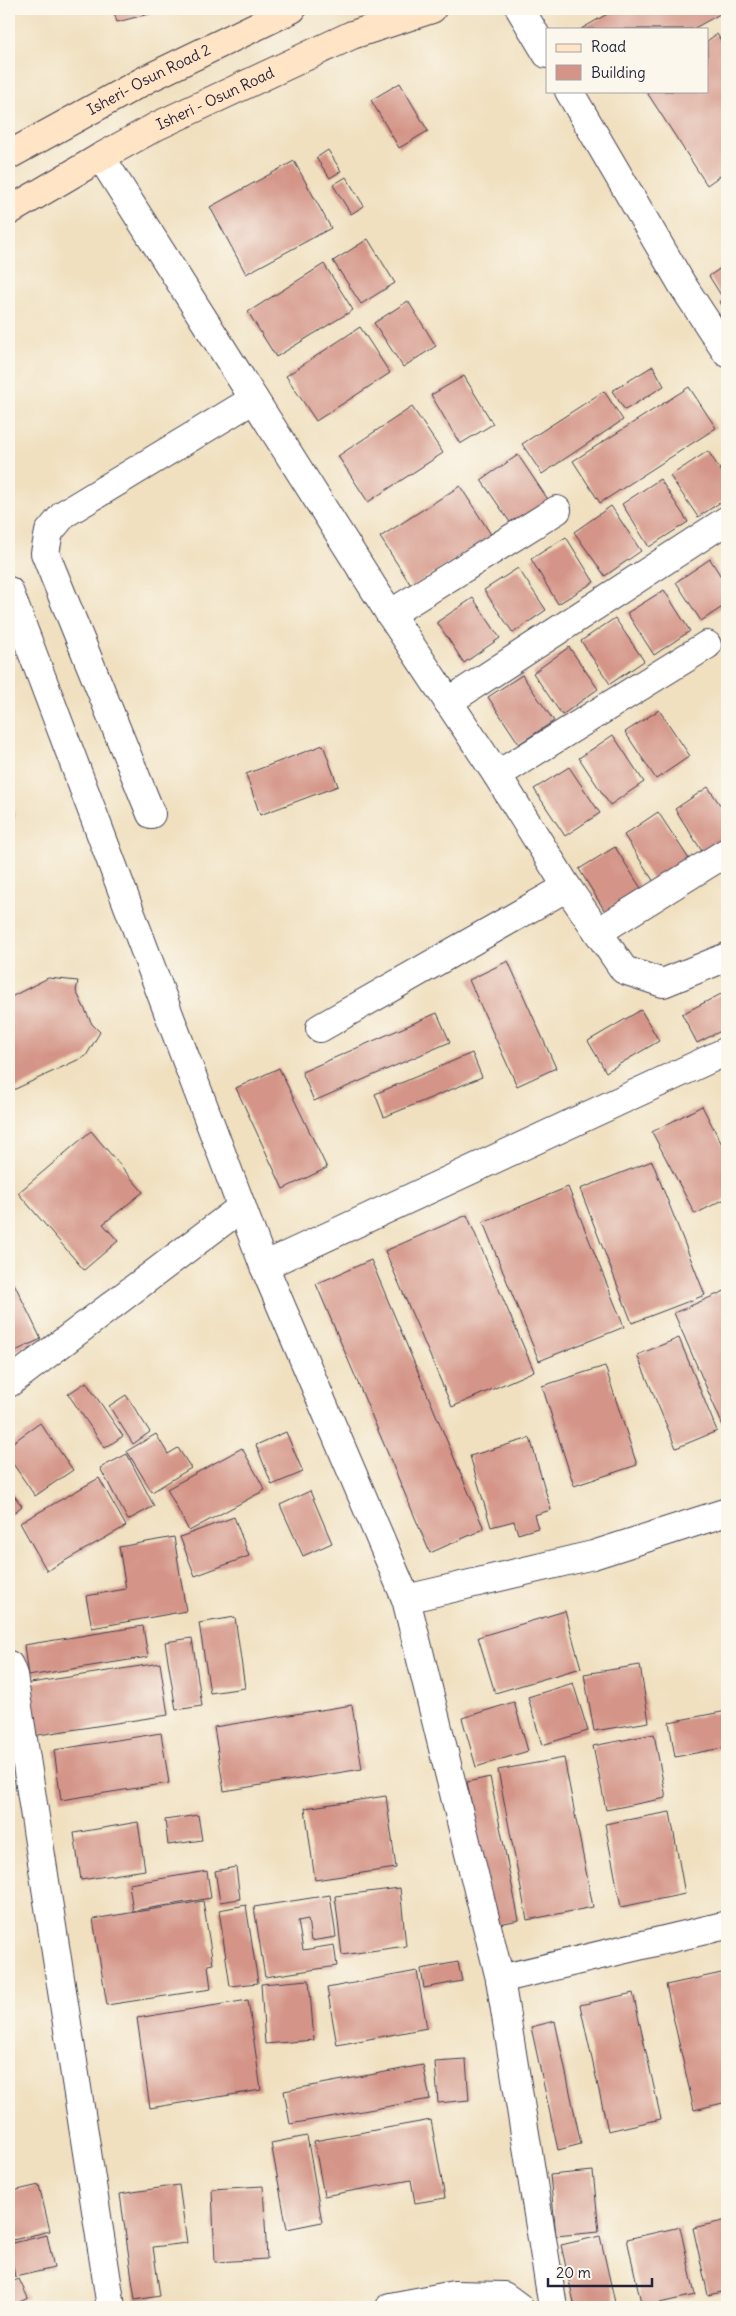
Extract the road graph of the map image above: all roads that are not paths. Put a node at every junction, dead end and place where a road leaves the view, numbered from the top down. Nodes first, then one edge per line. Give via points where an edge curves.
1 (292, 9) edge
2 (432, 9) edge
3 (520, 9) edge
4 (546, 52) edge
5 (570, 92) edge
6 (9, 155) edge
7 (100, 157) junction
8 (9, 211) edge
9 (727, 353) edge
10 (254, 399) junction
11 (557, 510) dead end
12 (727, 520) edge
13 (9, 591) edge
14 (390, 614) junction
15 (707, 645) dead end
16 (448, 702) junction
17 (497, 775) junction
18 (150, 814) dead end
19 (727, 852) edge
20 (567, 887) junction
21 (598, 932) junction
22 (727, 957) edge
23 (320, 1028) dead end
24 (727, 1051) edge
25 (242, 1207) junction
26 (264, 1266) junction
27 (9, 1383) edge
28 (727, 1512) edge
29 (406, 1598) junction
30 (9, 1665) edge
31 (727, 1925) edge
32 (500, 1978) junction
33 (110, 2307) edge
34 (390, 2307) edge
35 (519, 2307) edge
36 (553, 2307) edge

1 - 6 main road, Isheri- Osun Road 2 via 147,79
2 - 7 main road, Isheri - Osun Road via 352,35 158,126
3 - 4 street
5 - 9 street via 683,286
7 - 8 main road, Isheri - Osun Road
7 - 10 street
10 - 14 street
10 - 18 street via 64,514 50,532 45,553
11 - 14 street
12 - 16 street
13 - 25 street
14 - 16 street
15 - 17 street
16 - 17 street
17 - 20 street
19 - 21 street
20 - 21 street
20 - 23 street
21 - 22 street via 624,970 663,983
24 - 26 street
25 - 26 street
25 - 27 street
26 - 29 street
28 - 29 street via 594,1555
29 - 32 street
30 - 33 street via 13,1674
31 - 32 street
32 - 36 street
34 - 35 street via 454,2295 504,2296

